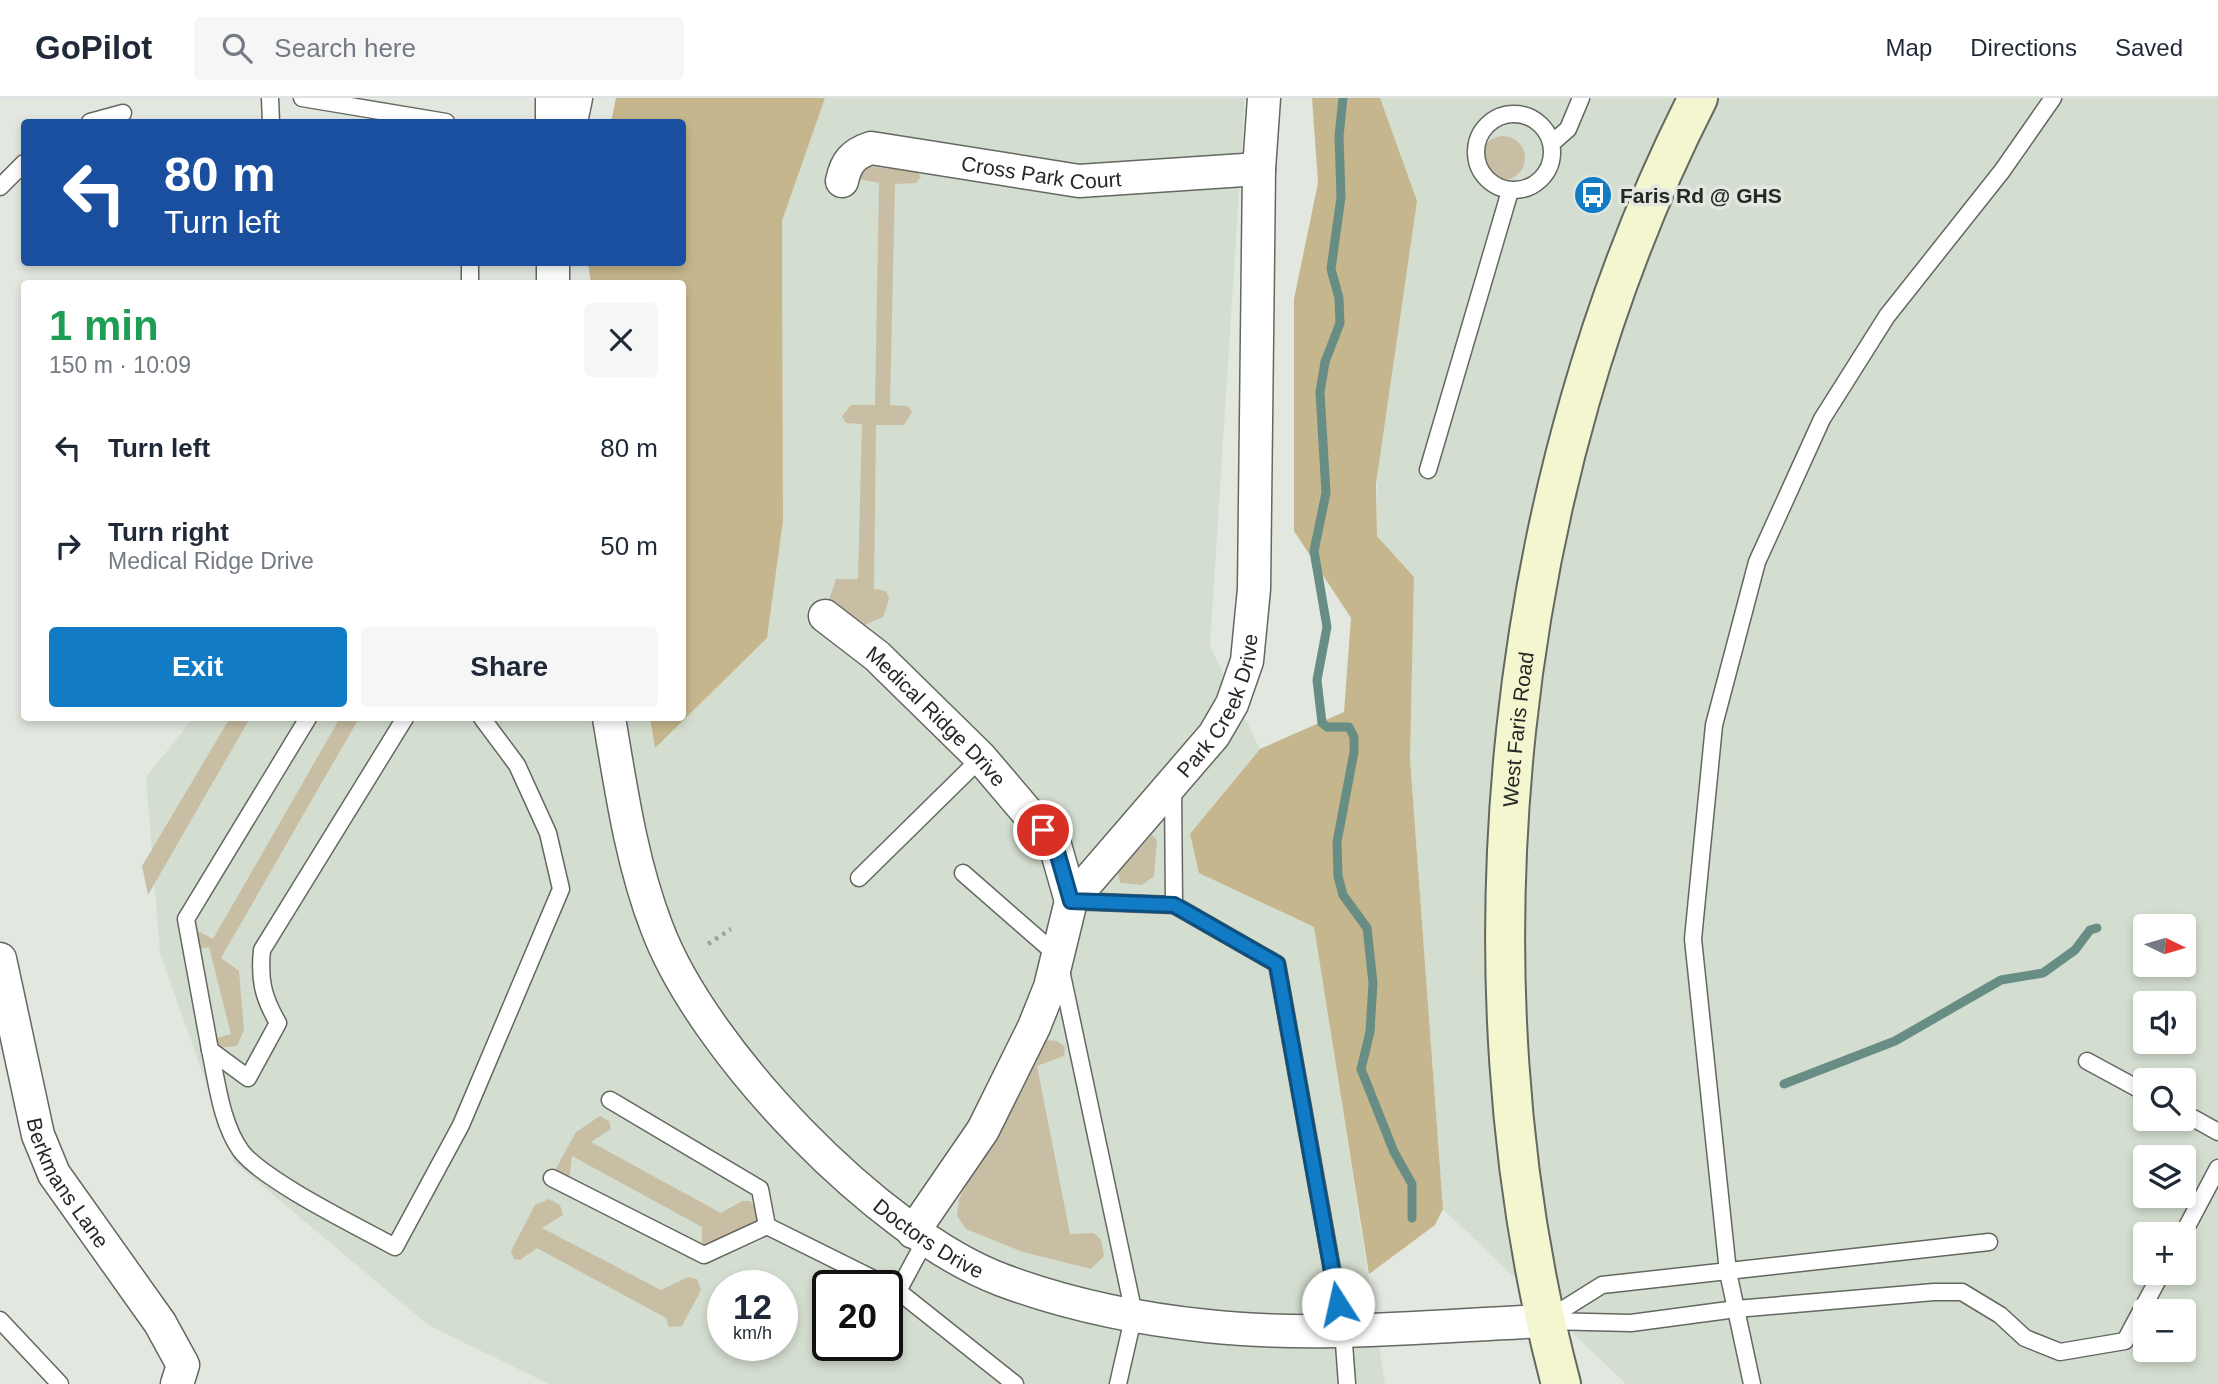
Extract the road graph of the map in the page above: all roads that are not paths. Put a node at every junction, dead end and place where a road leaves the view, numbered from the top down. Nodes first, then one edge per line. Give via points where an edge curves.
1 (270, 98) edge
2 (302, 98) edge
3 (552, 98) edge
4 (576, 98) edge
5 (1264, 98) edge
6 (1581, 98) edge
7 (1698, 98) edge
8 (2053, 98) edge
9 (123, 113) dead end
10 (101, 119) edge
11 (271, 119) edge
12 (428, 119) edge
13 (552, 119) edge
14 (572, 119) edge
15 (1552, 143) junction
16 (21, 166) edge
17 (1259, 169) junction
18 (842, 181) dead end
19 (0, 187) edge
20 (1510, 191) junction
21 (1429, 470) dead end
22 (825, 616) dead end
23 (306, 721) edge
24 (403, 721) edge
25 (484, 721) edge
26 (609, 721) edge
27 (981, 758) junction
28 (1173, 786) junction
29 (963, 873) dead end
30 (859, 878) dead end
31 (1071, 901) junction
32 (1174, 905) junction
33 (1058, 956) junction
34 (0, 959) edge
35 (209, 1049) junction
36 (2087, 1061) dead end
37 (2133, 1086) edge
38 (610, 1100) dead end
39 (2196, 1120) edge
40 (2218, 1132) edge
41 (2218, 1168) edge
42 (552, 1178) dead end
43 (2189, 1222) edge
44 (767, 1226) junction
45 (920, 1236) junction
46 (1989, 1242) dead end
47 (856, 1270) edge
48 (1728, 1272) junction
49 (903, 1278) edge
50 (2155, 1285) edge
51 (903, 1295) edge
52 (1736, 1309) junction
53 (1134, 1314) junction
54 (0, 1320) edge
55 (1544, 1321) junction
56 (1343, 1330) junction
57 (60, 1384) edge
58 (177, 1384) edge
59 (1015, 1384) edge
60 (1118, 1384) edge
61 (1347, 1384) edge
62 (1561, 1384) edge
63 (1752, 1384) edge

1 - 11 lane
2 - 12 lane
3 - 13 street
4 - 14 street
5 - 17 street, Park Creek Drive
6 - 15 lane via 1568,129
7 - 55 main road, West Faris Road via 1648,207 1598,346 1543,554 1521,690 1509,806 1507,1021 1514,1138
8 - 48 lane via 1867,347 1822,419 1757,562 1714,725 1693,939
9 - 10 lane
15 - 20 lane via 1550,167 1534,186
15 - 20 lane via 1540,122 1518,113 1494,118 1478,136 1476,160 1488,181
16 - 19 lane
17 - 18 street, Cross Park Court via 1079,181 871,148 856,153 845,165
17 - 28 street, Park Creek Drive via 1250,643 1232,704
20 - 21 lane
22 - 27 street, Medical Ridge Drive via 877,656
23 - 35 lane via 186,919
24 - 35 lane via 262,950 260,978 278,1024 248,1078
25 - 35 lane via 517,765 548,833 561,889 461,1125 395,1247 269,1175 241,1151 223,1112
26 - 45 street, Doctors Drive via 624,809 646,896 670,960 687,989 762,1090 840,1172
27 - 30 lane
27 - 31 street, Medical Ridge Drive via 1055,845
28 - 31 street, Park Creek Drive
28 - 32 lane
29 - 33 lane
31 - 32 lane
31 - 33 street, Park Creek Drive
32 - 56 lane via 1277,964
33 - 45 street, Park Creek Drive via 1034,1027 983,1130
33 - 53 lane
34 - 58 street, Berkmans Lane via 38,1135 54,1174 160,1323 183,1365
36 - 37 lane
38 - 44 lane via 760,1189
39 - 40 lane
41 - 43 lane
42 - 44 lane via 704,1255
44 - 47 lane
45 - 49 lane
45 - 53 street, Doctors Drive via 1001,1279
46 - 48 lane
48 - 52 lane
48 - 55 lane via 1602,1285
50 - 52 lane via 2125,1341 2060,1352 2025,1338 2000,1315 1962,1292
51 - 59 lane
52 - 55 lane via 1631,1323
52 - 63 lane
53 - 56 street, Doctors Drive via 1206,1326
53 - 60 lane
54 - 57 lane
55 - 56 street, Doctors Drive
55 - 62 main road, West Faris Road
56 - 61 lane

